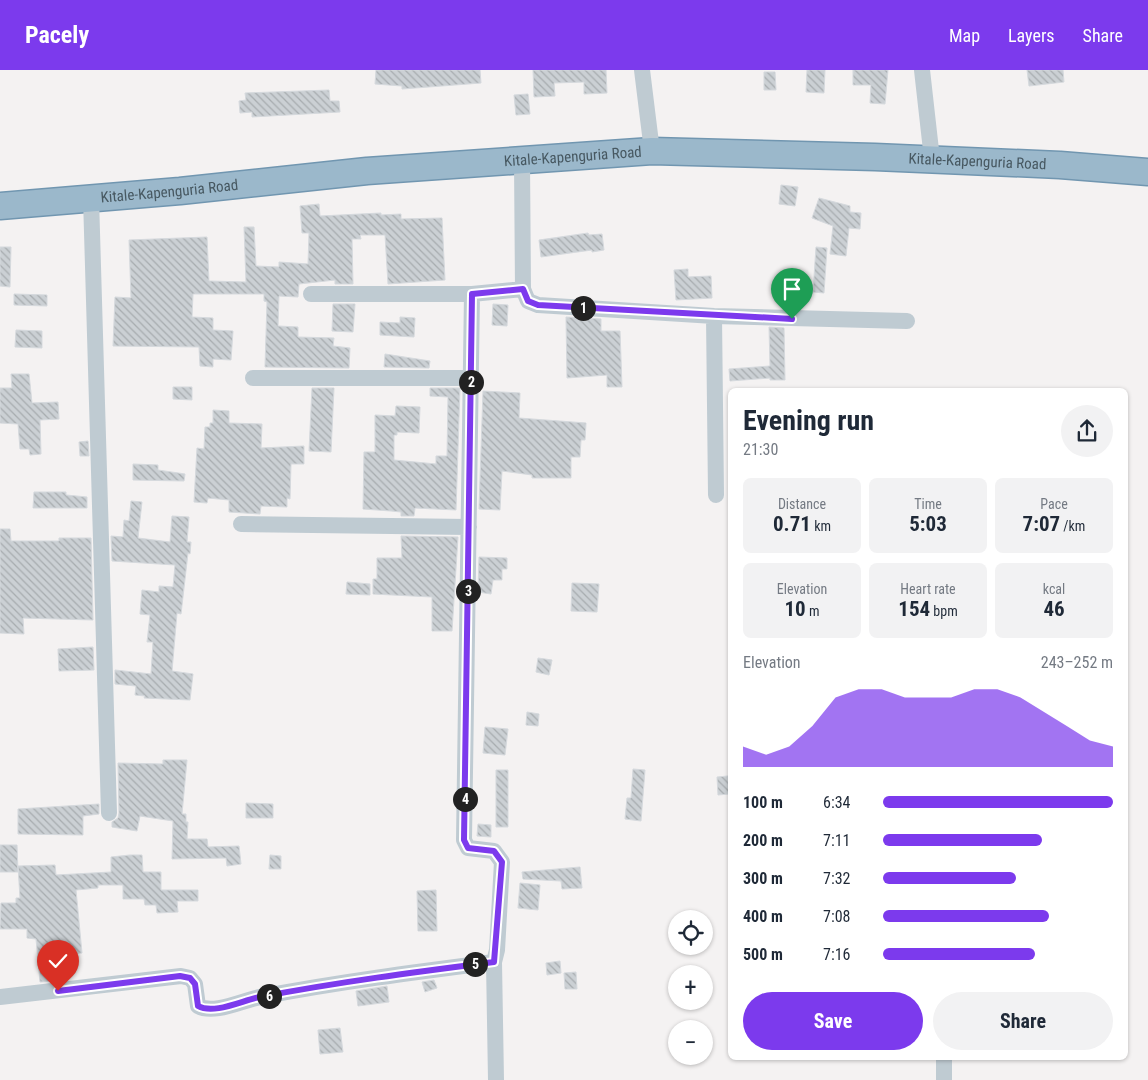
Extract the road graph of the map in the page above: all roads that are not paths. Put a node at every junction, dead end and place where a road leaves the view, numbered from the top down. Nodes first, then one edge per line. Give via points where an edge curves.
1 (642, 70) edge
2 (922, 70) edge
3 (652, 151) junction
4 (932, 159) junction
5 (522, 162) junction
6 (1148, 172) edge
7 (90, 198) junction
8 (0, 206) edge
9 (523, 289) junction
10 (311, 294) dead end
11 (472, 294) junction
12 (714, 316) junction
13 (907, 321) dead end
14 (254, 378) dead end
15 (471, 378) junction
16 (716, 495) dead end
17 (241, 524) dead end
18 (469, 526) junction
19 (109, 813) dead end
20 (494, 962) junction
21 (0, 997) edge
22 (944, 1060) edge
23 (496, 1080) edge
24 (944, 1080) edge

1 - 3 street
2 - 4 street
3 - 4 highway, Kitale-Kapenguria Road
3 - 5 highway, Kitale-Kapenguria Road
4 - 6 highway, Kitale-Kapenguria Road
5 - 7 highway, Kitale-Kapenguria Road via 367,171
5 - 9 street
7 - 8 highway, Kitale-Kapenguria Road
7 - 19 street
9 - 11 street
9 - 12 street via 528,301 538,305
10 - 11 street
11 - 15 street
12 - 13 street
12 - 16 street
14 - 15 street
15 - 18 street
17 - 18 street
18 - 20 street via 464,840 468,848 494,851 502,862
20 - 21 street via 384,976 210,1008 198,1006 195,984 190,978 180,976
20 - 23 street
22 - 24 street

